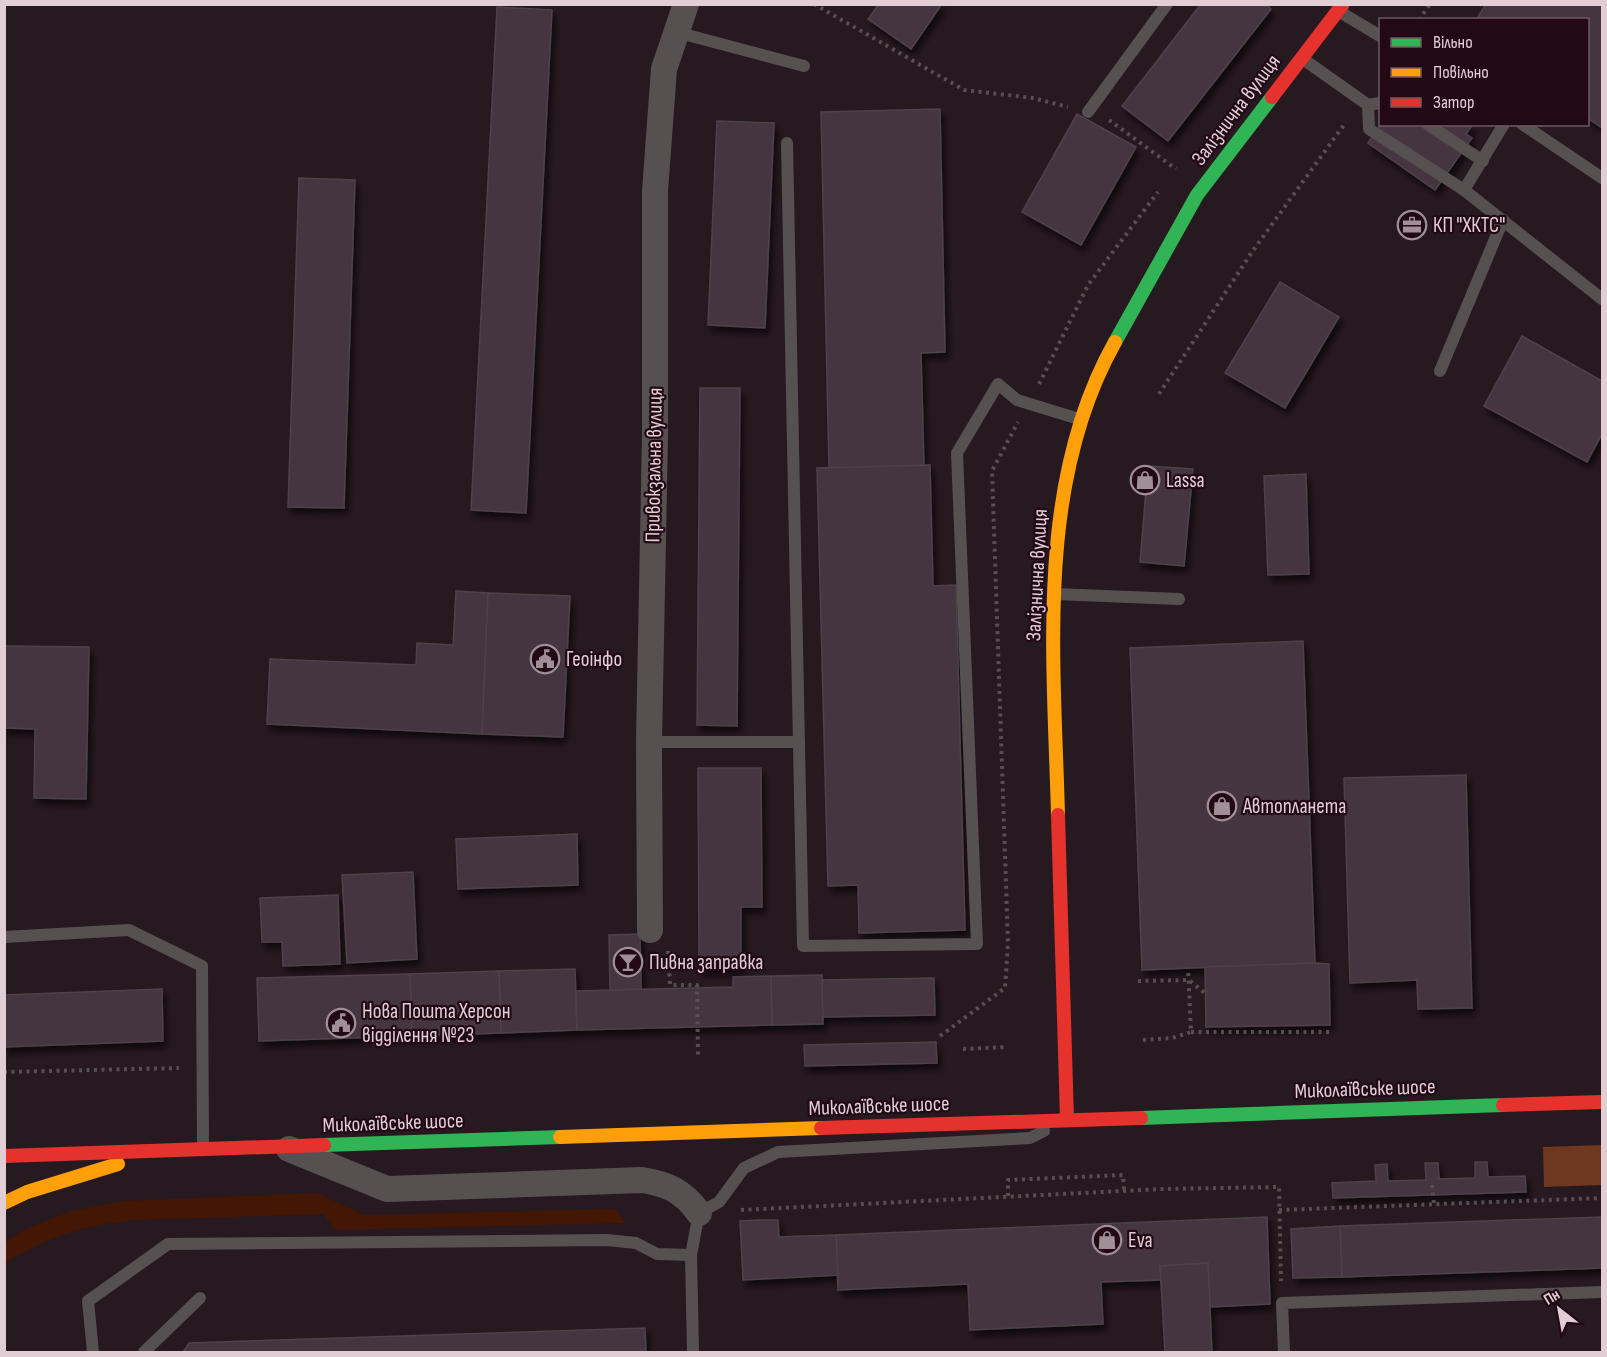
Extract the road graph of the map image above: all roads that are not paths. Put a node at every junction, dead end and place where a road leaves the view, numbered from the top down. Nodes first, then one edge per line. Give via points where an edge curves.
1 (686, 4) edge
2 (1167, 4) edge
3 (1337, 7) edge
4 (676, 33) junction
5 (1379, 35) edge
6 (1302, 59) junction
7 (804, 66) dead end
8 (1379, 102) edge
9 (1365, 103) junction
10 (1088, 112) road end
11 (1430, 126) edge
12 (1503, 126) edge
13 (1525, 126) edge
14 (787, 143) dead end
15 (1483, 161) junction
16 (1602, 178) edge
17 (1464, 190) junction
18 (1503, 220) junction
19 (1602, 299) edge
20 (1440, 371) dead end
21 (1080, 420) junction
22 (1054, 594) junction
23 (1179, 599) dead end
24 (649, 742) junction
25 (799, 742) junction
26 (650, 930) road end
27 (4, 937) edge
28 (1602, 1102) edge
29 (1067, 1120) junction
30 (285, 1148) junction
31 (203, 1149) junction
32 (157, 1152) junction
33 (4, 1156) edge
34 (4, 1203) edge
35 (699, 1213) junction
36 (691, 1255) junction
37 (1602, 1292) edge
38 (200, 1298) dead end
39 (93, 1353) edge
40 (144, 1353) edge
41 (693, 1353) edge
42 (1284, 1353) edge

1 - 4 street, Привокзальна вулиця
2 - 10 lane
3 - 5 lane
3 - 6 main road, Залізнична вулиця
4 - 7 lane
4 - 24 street, Привокзальна вулиця via 664,69 654,191 655,435
6 - 9 lane
6 - 21 main road, Залізнична вулиця via 1203,189 1105,359
8 - 9 lane
9 - 17 lane via 1369,129
11 - 15 lane
12 - 15 lane
13 - 16 lane
14 - 25 lane
15 - 17 lane
17 - 18 lane
18 - 19 lane
18 - 20 lane
21 - 22 main road, Залізнична вулиця via 1057,527
21 - 25 lane via 1017,400 999,384 957,453 977,944 803,946
22 - 23 lane
22 - 29 main road, Залізнична вулиця
24 - 25 lane
24 - 26 street, Привокзальна вулиця
27 - 31 lane via 129,930 202,966
28 - 29 main road, Миколаївське шосе
29 - 30 main road, Миколаївське шосе
29 - 35 lane via 1030,1138 778,1152 744,1168 719,1203
30 - 31 main road, Миколаївське шосе
30 - 35 street via 387,1189 642,1180 679,1190
31 - 32 main road, Миколаївське шосе
32 - 33 main road, Миколаївське шосе
32 - 34 main road, Миколаївське шосе via 27,1192
35 - 36 lane
36 - 39 lane via 657,1254 636,1243 607,1240 168,1244 88,1301
36 - 41 lane
37 - 42 lane via 1282,1303
38 - 40 lane

